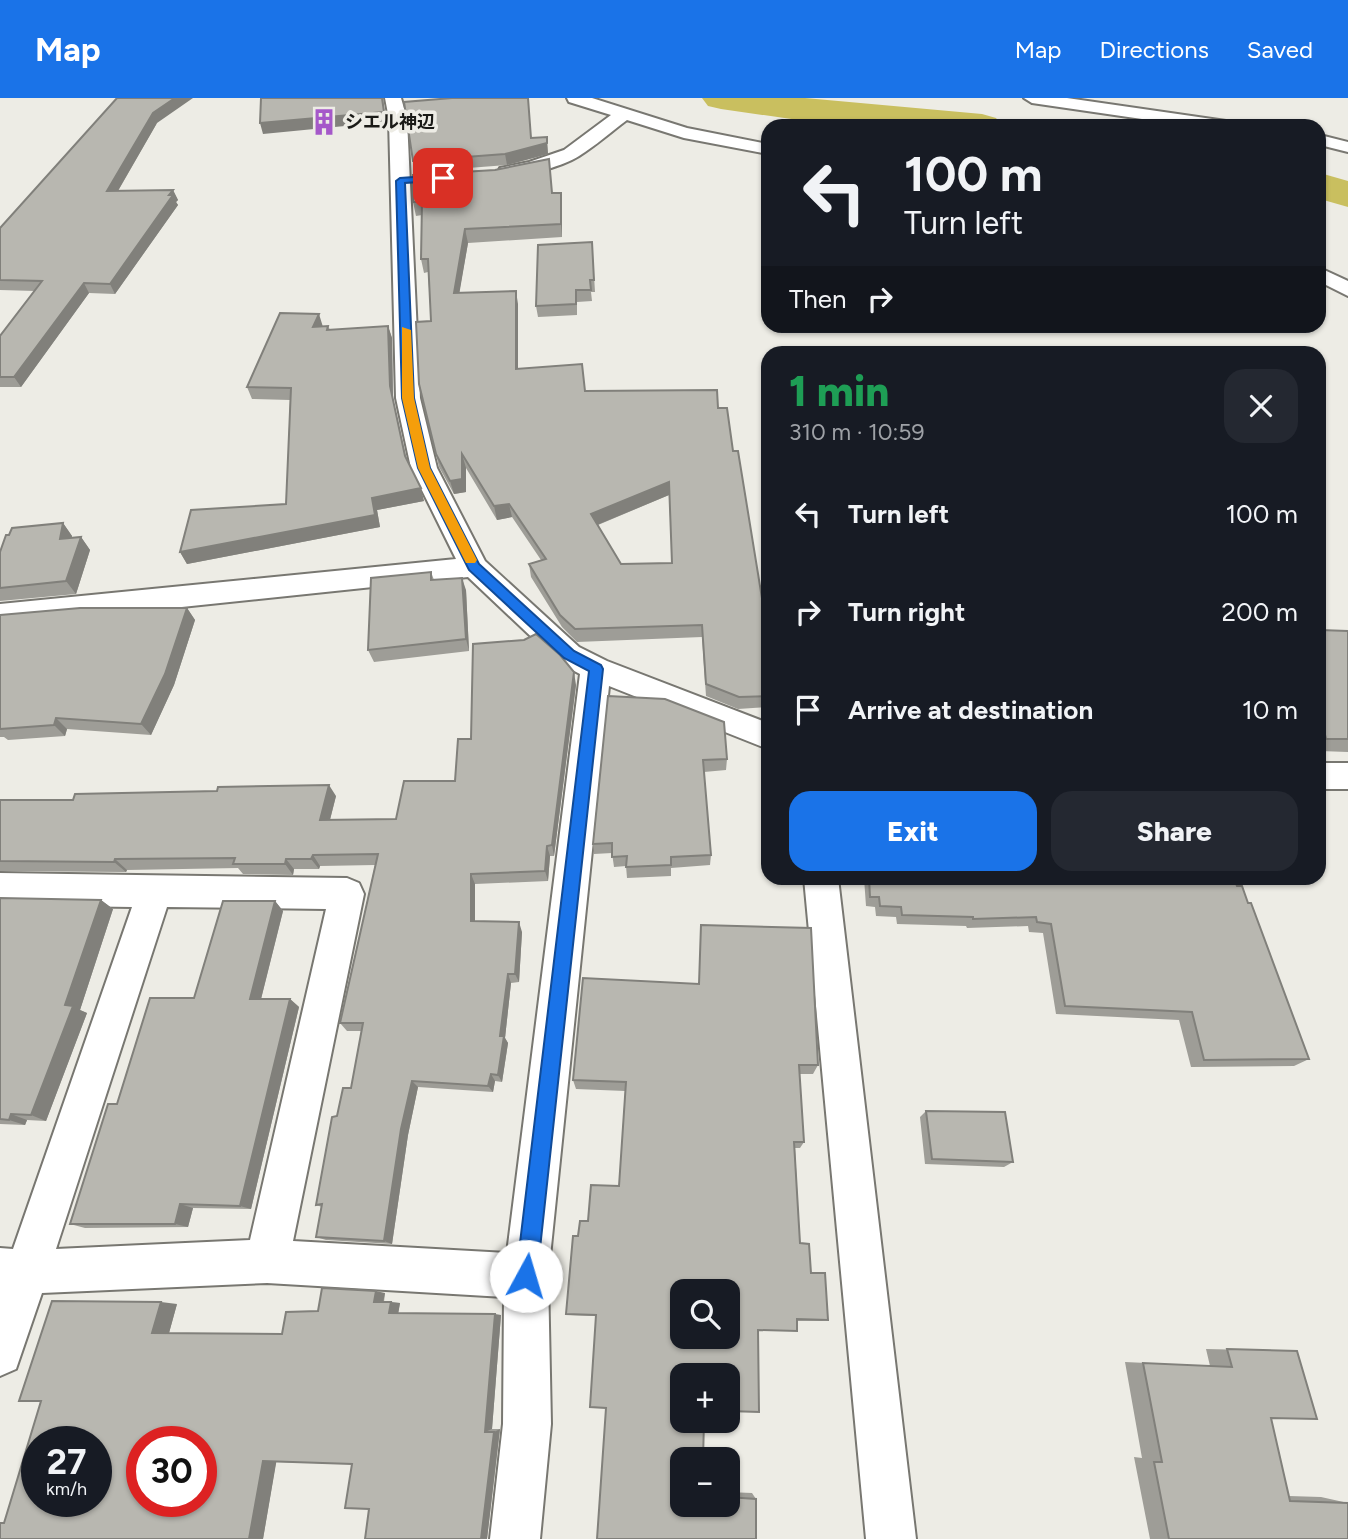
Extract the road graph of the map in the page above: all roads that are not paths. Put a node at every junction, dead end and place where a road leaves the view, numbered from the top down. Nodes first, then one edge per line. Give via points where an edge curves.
1 (575, 98) edge
2 (1031, 98) edge
3 (399, 103) edge
4 (624, 114) junction
5 (1177, 119) edge
6 (1326, 142) edge
7 (1348, 147) edge
8 (761, 148) edge
9 (487, 176) edge
10 (1326, 277) edge
11 (1348, 290) edge
12 (474, 567) junction
13 (0, 615) edge
14 (596, 669) junction
15 (761, 733) edge
16 (1326, 776) edge
17 (1348, 776) edge
18 (822, 885) edge
19 (0, 889) edge
20 (154, 893) junction
21 (267, 1261) junction
22 (14, 1271) edge
23 (526, 1276) junction
24 (0, 1353) edge
25 (515, 1539) edge
26 (891, 1539) edge

1 - 4 street
2 - 5 street
3 - 12 street via 412,180 408,398 424,468
4 - 8 street
4 - 9 street via 570,154
6 - 7 street
10 - 11 street
12 - 13 street
12 - 14 street via 569,655
14 - 15 street
14 - 23 street
16 - 17 street
18 - 26 street
19 - 20 street
20 - 21 street via 347,894
20 - 22 street
21 - 22 street
21 - 23 street
22 - 24 street
23 - 25 street via 527,1424

